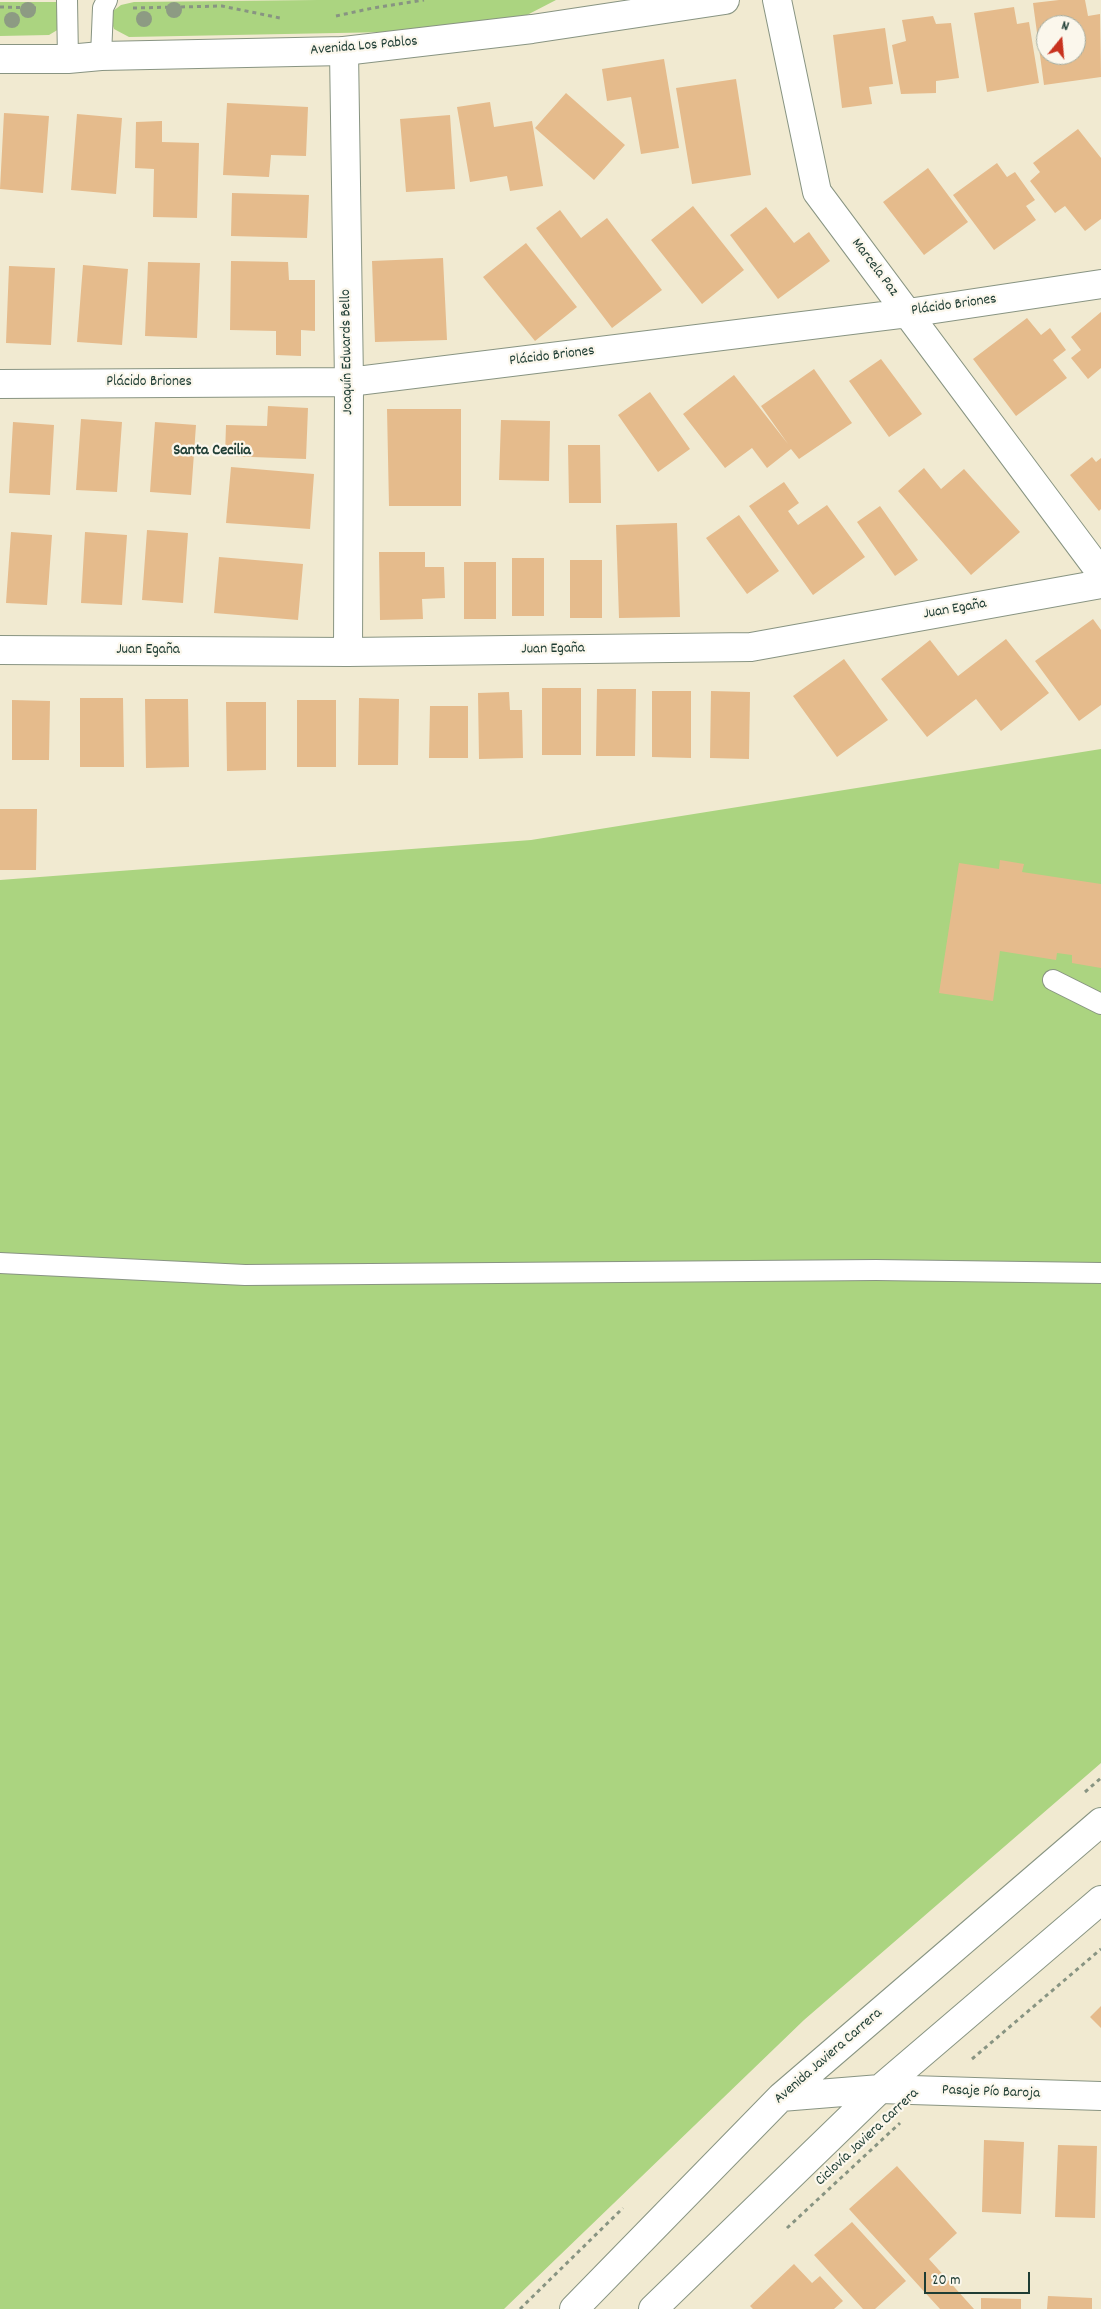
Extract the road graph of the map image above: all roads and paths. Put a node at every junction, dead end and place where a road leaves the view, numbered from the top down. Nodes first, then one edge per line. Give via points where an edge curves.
1 (424, 0) edge
2 (725, 0) edge
3 (777, 0) edge
4 (67, 4) edge
5 (105, 4) edge
6 (0, 7) edge
7 (282, 18) dead end
8 (328, 18) dead end
9 (344, 51) junction
10 (101, 56) junction
11 (0, 59) edge
12 (68, 59) junction
13 (1101, 284) edge
14 (908, 313) junction
15 (349, 382) junction
16 (0, 384) edge
17 (1101, 573) edge
18 (1101, 584) edge
19 (0, 650) edge
20 (348, 652) junction
21 (1053, 980) dead end
22 (1101, 1004) edge
23 (0, 1263) edge
24 (1101, 1273) edge
25 (1101, 1822) edge
26 (1101, 1900) edge
27 (1101, 1949) edge
28 (880, 2089) junction
29 (936, 2091) junction
30 (1101, 2096) edge
31 (781, 2097) junction
32 (785, 2230) dead end
33 (574, 2309) edge
34 (653, 2309) edge

1 - 8 path
2 - 9 street, Avenida Los Pablos
3 - 14 street, Marcela Paz via 817,192
4 - 6 path
4 - 12 lane
5 - 7 path via 222,6
5 - 10 lane
9 - 10 street, Avenida Los Pablos
9 - 15 street, Joaquín Edwards Bello
10 - 12 street, Avenida Los Pablos
11 - 12 street, Avenida Los Pablos
13 - 14 street, Plácido Briones
14 - 15 street, Plácido Briones
14 - 17 street, Marcela Paz
15 - 16 street, Plácido Briones
15 - 20 street, Joaquín Edwards Bello
18 - 20 street, Juan Egaña via 751,647
19 - 20 street, Juan Egaña
21 - 22 lane
23 - 24 lane via 245,1276 866,1270
25 - 31 street, Avenida Javiera Carrera
26 - 28 street
27 - 29 path, Ciclovía Javiera Carrera
28 - 29 street, Pasaje Pío Baroja
28 - 31 street, Pasaje Pío Baroja
28 - 34 street
29 - 30 street, Pasaje Pío Baroja
29 - 32 path, Ciclovía Javiera Carrera
31 - 33 street, Avenida Javiera Carrera

